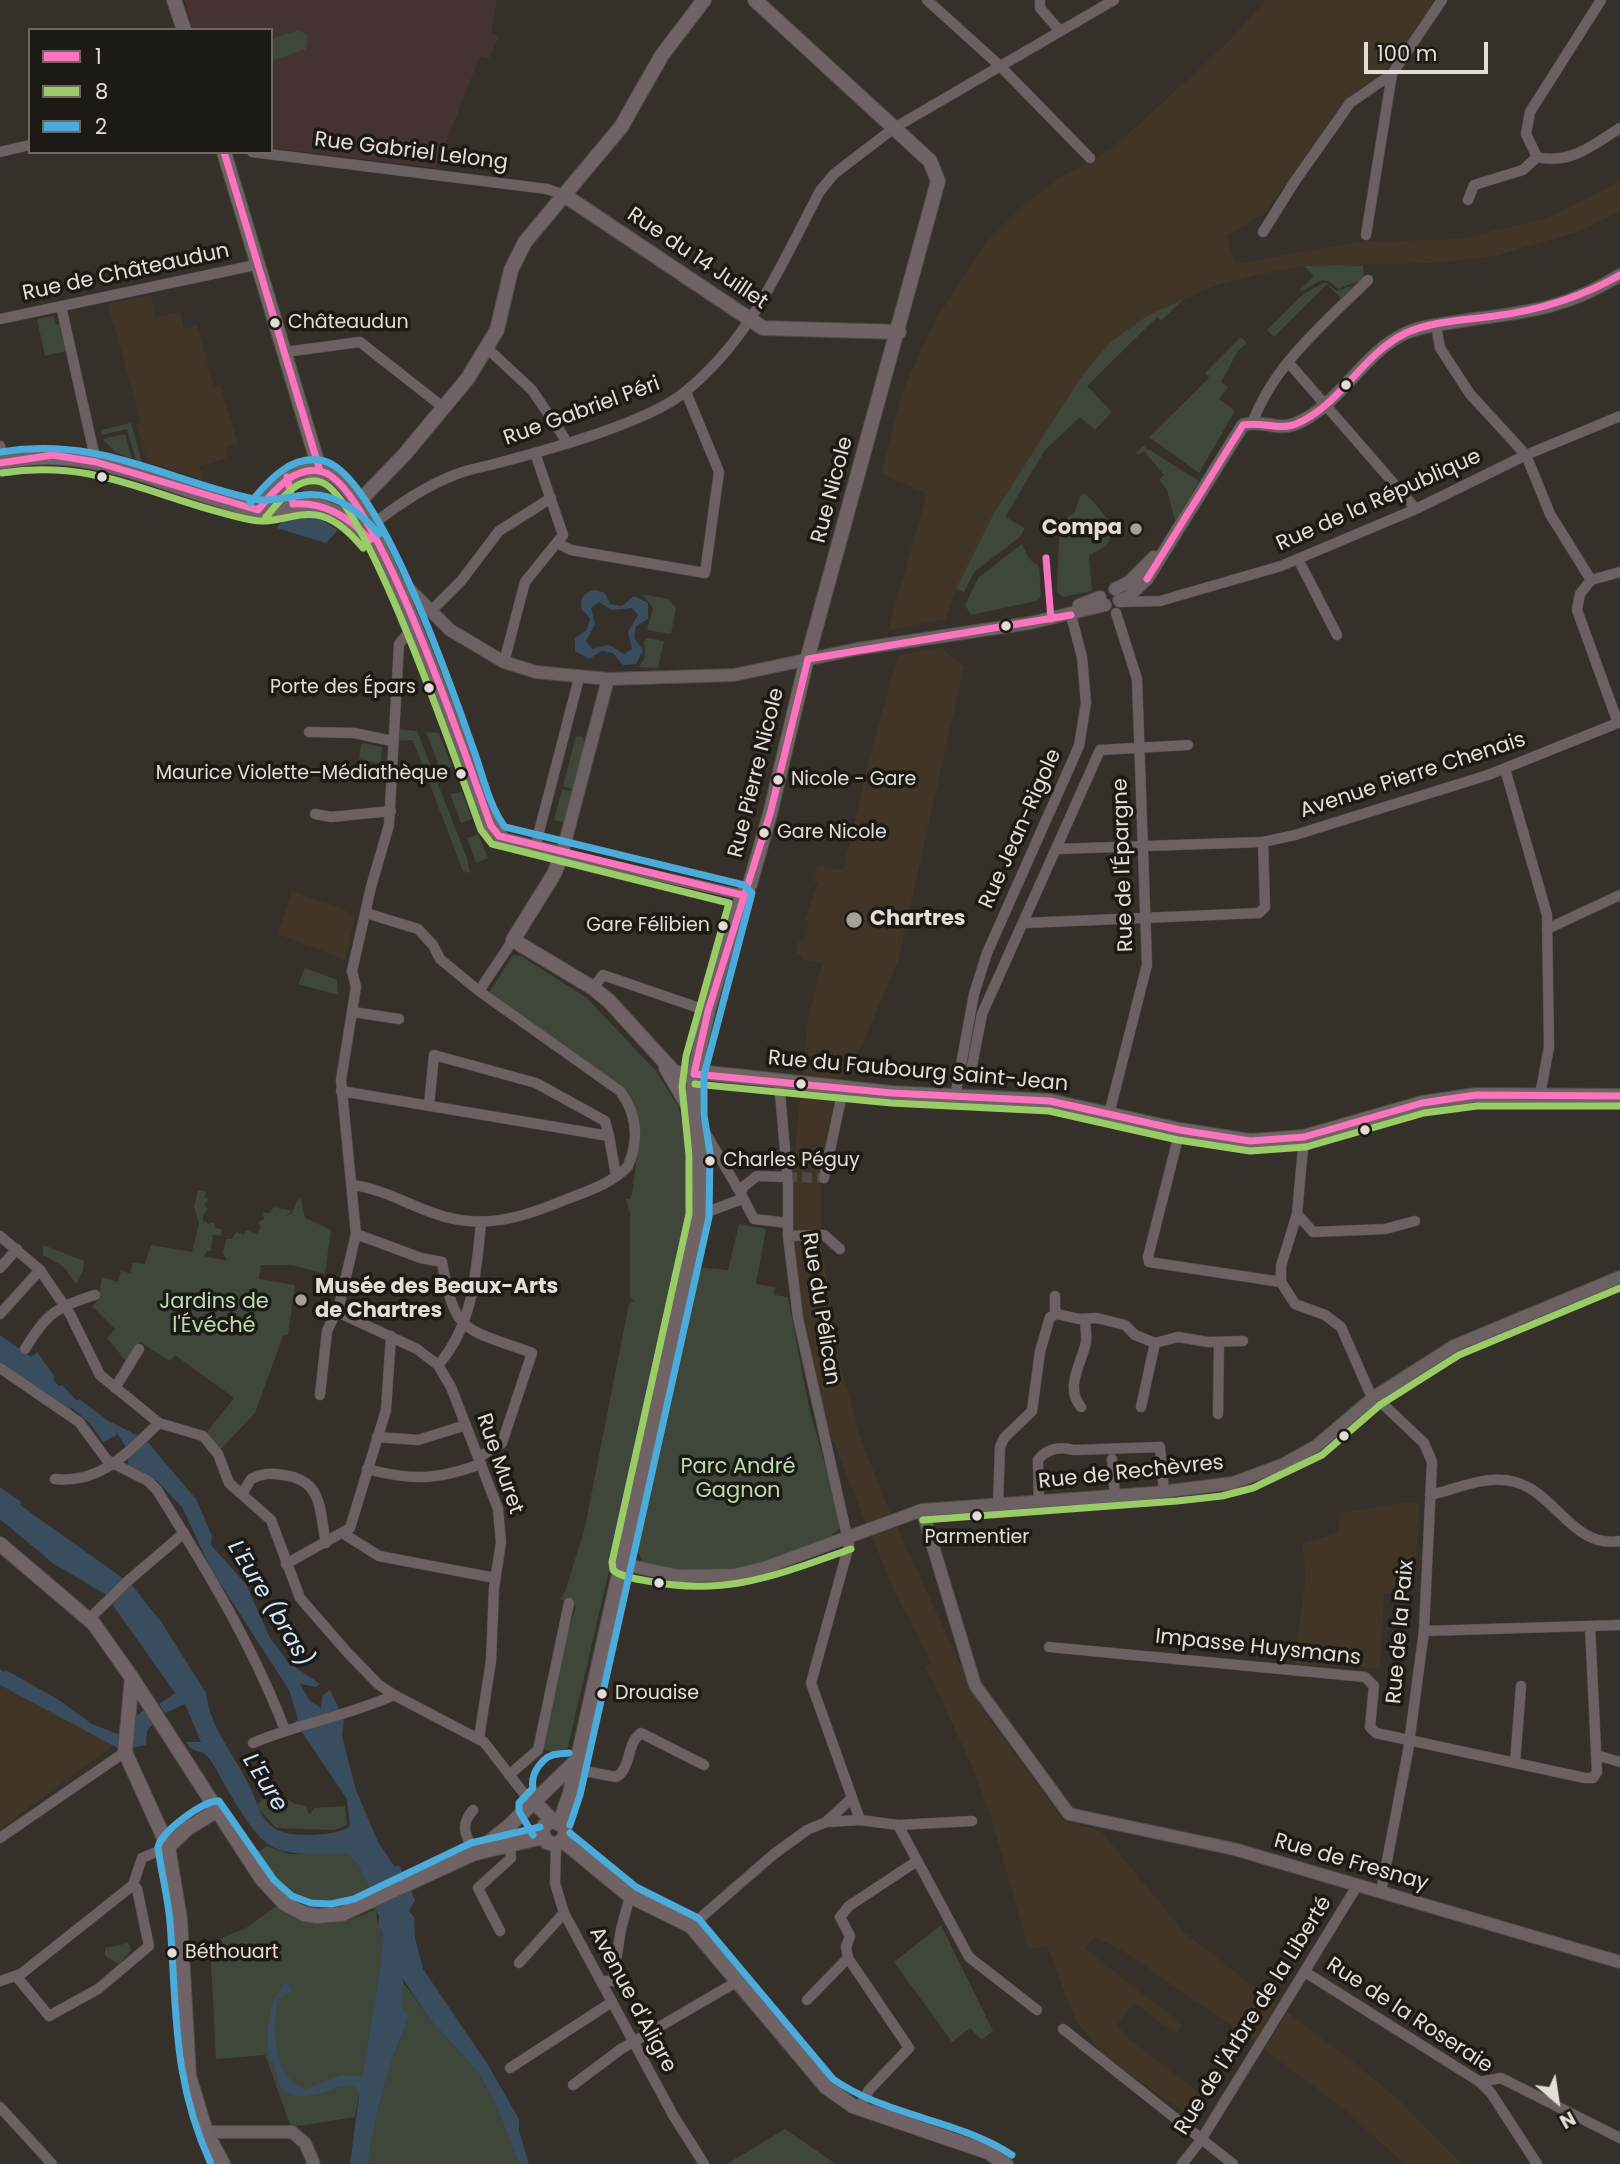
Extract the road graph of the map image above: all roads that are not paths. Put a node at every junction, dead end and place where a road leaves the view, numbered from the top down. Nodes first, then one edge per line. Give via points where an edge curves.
1 (174, 0) edge
2 (704, 0) edge
3 (755, 0) edge
4 (927, 0) edge
5 (1040, 0) edge
6 (1114, 0) edge
7 (1442, 0) edge
8 (1601, 0) edge
9 (183, 28) edge
10 (1060, 31) junction
11 (1000, 66) junction
12 (1392, 74) junction
13 (894, 128) junction
14 (1620, 128) edge
15 (28, 145) edge
16 (0, 152) edge
17 (225, 154) edge
18 (269, 154) edge
19 (1537, 157) junction
20 (1090, 158) dead end
21 (564, 195) junction
22 (1468, 200) dead end
23 (1263, 232) dead end
24 (1366, 235) dead end
25 (260, 264) junction
26 (1620, 275) edge
27 (1368, 280) dead end
28 (61, 306) junction
29 (0, 319) edge
30 (751, 322) junction
31 (1436, 325) junction
32 (899, 331) junction
33 (488, 349) junction
34 (285, 352) junction
35 (1288, 362) junction
36 (686, 391) junction
37 (1323, 405) junction
38 (444, 408) junction
39 (1620, 416) edge
40 (1252, 424) junction
41 (567, 442) junction
42 (0, 446) edge
43 (535, 453) junction
44 (1526, 455) junction
45 (96, 462) junction
46 (2, 463) edge
47 (320, 471) junction
48 (287, 477) junction
49 (551, 498) junction
50 (358, 503) junction
51 (293, 504) junction
52 (1416, 509) junction
53 (258, 510) junction
54 (345, 516) junction
55 (371, 526) junction
56 (557, 543) junction
57 (380, 552) junction
58 (1298, 559) junction
59 (1620, 572) edge
60 (1591, 580) junction
61 (395, 583) junction
62 (1112, 602) junction
63 (430, 612) junction
64 (1071, 615) junction
65 (413, 627) junction
66 (1337, 635) dead end
67 (870, 648) junction
68 (808, 659) junction
69 (505, 662) junction
70 (579, 678) junction
71 (608, 679) junction
72 (1619, 722) edge
73 (309, 732) dead end
74 (392, 741) junction
75 (1188, 745) dead end
76 (1138, 748) junction
77 (1505, 769) junction
78 (391, 811) junction
79 (315, 814) dead end
80 (1263, 842) junction
81 (535, 847) junction
82 (1142, 847) junction
83 (1057, 849) junction
84 (562, 853) junction
85 (742, 895) junction
86 (1620, 895) edge
87 (366, 913) junction
88 (1145, 918) junction
89 (1025, 923) junction
90 (1547, 929) junction
91 (513, 940) junction
92 (593, 988) junction
93 (479, 991) junction
94 (702, 1009) dead end
95 (353, 1012) junction
96 (399, 1019) dead end
97 (664, 1064) junction
98 (972, 1066) dead end
99 (694, 1074) junction
100 (779, 1082) junction
101 (843, 1089) junction
102 (341, 1091) junction
103 (1540, 1096) junction
104 (1620, 1096) edge
105 (955, 1097) junction
106 (429, 1105) junction
107 (1109, 1114) junction
108 (694, 1119) junction
109 (1180, 1129) junction
110 (609, 1136) junction
111 (1304, 1137) junction
112 (616, 1176) junction
113 (787, 1177) junction
114 (824, 1178) dead end
115 (353, 1185) junction
116 (741, 1196) junction
117 (1297, 1214) junction
118 (699, 1216) junction
119 (1415, 1221) dead end
120 (481, 1223) junction
121 (788, 1223) junction
122 (356, 1234) junction
123 (0, 1236) edge
124 (789, 1236) junction
125 (840, 1249) dead end
126 (17, 1250) junction
127 (0, 1268) edge
128 (40, 1270) junction
129 (1620, 1278) edge
130 (1281, 1282) junction
131 (95, 1295) dead end
132 (1055, 1296) dead end
133 (64, 1304) junction
134 (339, 1306) junction
135 (0, 1314) edge
136 (1054, 1315) junction
137 (1085, 1319) junction
138 (464, 1327) junction
139 (391, 1336) junction
140 (1243, 1341) dead end
141 (1219, 1342) junction
142 (1155, 1343) junction
143 (25, 1349) dead end
144 (139, 1349) dead end
145 (438, 1365) junction
146 (0, 1367) edge
147 (115, 1388) junction
148 (320, 1395) dead end
149 (1374, 1397) junction
150 (1081, 1406) dead end
151 (1141, 1407) dead end
152 (1218, 1414) dead end
153 (466, 1425) junction
154 (153, 1429) junction
155 (377, 1437) junction
156 (1112, 1459) dead end
157 (480, 1460) junction
158 (117, 1463) junction
159 (367, 1469) junction
160 (55, 1479) dead end
161 (1164, 1492) junction
162 (242, 1494) junction
163 (1430, 1495) junction
164 (1115, 1496) junction
165 (1039, 1502) junction
166 (998, 1504) junction
167 (922, 1510) junction
168 (184, 1533) junction
169 (344, 1534) junction
170 (848, 1539) junction
171 (1620, 1541) edge
172 (326, 1543) junction
173 (2, 1549) edge
174 (286, 1564) junction
175 (621, 1564) junction
176 (495, 1578) junction
177 (569, 1603) dead end
178 (89, 1619) junction
179 (1620, 1625) edge
180 (1590, 1626) junction
181 (1424, 1631) junction
182 (1049, 1647) dead end
183 (132, 1678) junction
184 (1521, 1686) dead end
185 (394, 1695) junction
186 (287, 1729) junction
187 (479, 1738) junction
188 (1409, 1741) junction
189 (253, 1743) dead end
190 (125, 1744) junction
191 (1596, 1755) junction
192 (1620, 1762) edge
193 (1515, 1763) junction
194 (575, 1765) junction
195 (704, 1765) dead end
196 (509, 1775) junction
197 (852, 1798) junction
198 (531, 1805) junction
199 (473, 1810) dead end
200 (216, 1811) junction
201 (860, 1820) junction
202 (972, 1821) dead end
203 (826, 1822) junction
204 (898, 1825) junction
205 (508, 1827) junction
206 (549, 1827) junction
207 (0, 1838) edge
208 (559, 1843) junction
209 (511, 1846) junction
210 (168, 1847) junction
211 (475, 1853) junction
212 (917, 1861) junction
213 (133, 1885) junction
214 (1357, 1886) junction
215 (1381, 1892) junction
216 (631, 1896) junction
217 (564, 1913) junction
218 (691, 1926) junction
219 (500, 1931) dead end
220 (848, 1958) junction
221 (519, 1962) dead end
222 (1620, 1962) edge
223 (1305, 1972) junction
224 (17, 1978) junction
225 (0, 1981) edge
226 (602, 1981) junction
227 (738, 1981) junction
228 (807, 2000) dead end
229 (612, 2002) junction
230 (1037, 2010) dead end
231 (1063, 2029) dead end
232 (634, 2043) junction
233 (510, 2068) dead end
234 (1480, 2082) junction
235 (572, 2085) dead end
236 (0, 2107) edge
237 (859, 2108) junction
238 (206, 2132) junction
239 (1620, 2138) edge
240 (1201, 2140) junction
241 (52, 2164) edge
242 (223, 2164) edge
243 (314, 2164) edge
244 (704, 2164) edge
245 (1006, 2164) edge
246 (1182, 2164) edge
247 (1233, 2164) edge
248 (1537, 2164) edge

1 - 9 main road
2 - 21 main road via 662,55 621,127
3 - 13 main road, Rue Nicole
4 - 11 street
5 - 10 street via 1040,8
6 - 10 street, Rue Gabriel Péri
7 - 12 street
8 - 19 street via 1531,112 1526,134
10 - 11 street, Rue Gabriel Péri
11 - 13 street, Rue Gabriel Péri
11 - 20 street
12 - 23 street via 1350,103
12 - 24 street
13 - 30 street, Rue Gabriel Péri via 834,174 820,191
13 - 32 main road, Rue Nicole via 930,161 938,181
14 - 19 street via 1560,160
15 - 16 street
17 - 25 main road
18 - 21 street, Rue Gabriel Lelong via 547,188
19 - 22 street via 1523,170 1474,185
21 - 30 main road, Rue du 14 Juillet
21 - 33 main road via 525,242 511,270
25 - 28 street, Rue de Châteaudun
25 - 34 main road
26 - 31 street via 1554,307
27 - 35 street
28 - 29 street, Rue de Châteaudun
28 - 45 street
30 - 32 main road, Rue du 14 Juillet via 768,329
30 - 36 street, Rue Gabriel Péri
31 - 37 street via 1408,332 1386,345
31 - 44 street via 1440,348 1470,394
32 - 68 main road, Rue Nicole
33 - 38 main road
33 - 41 street via 532,390
34 - 38 street via 360,342
34 - 47 main road
35 - 37 street
35 - 40 street via 1260,402
36 - 41 street, Rue Gabriel Péri via 661,408
36 - 56 street via 719,472 705,573 571,550
37 - 40 street via 1296,424
37 - 52 street
38 - 50 main road
39 - 44 street, Rue de la République
40 - 62 street via 1238,430 1147,579 1127,598
41 - 43 street, Rue Gabriel Péri
42 - 46 street
43 - 49 street
43 - 55 street, Rue Gabriel Péri via 450,477 404,500
44 - 52 street, Rue de la République
44 - 60 street via 1550,514
45 - 46 main road via 54,456
45 - 53 main road
47 - 48 main road
47 - 50 main road via 341,481
48 - 51 main road
48 - 53 main road
49 - 56 street via 564,530
49 - 63 street via 499,531
50 - 54 main road
50 - 55 main road
51 - 53 main road
51 - 54 main road via 319,505
52 - 58 street, Rue de la République
54 - 57 main road
55 - 57 main road
56 - 69 street via 525,582
57 - 61 main road
58 - 62 street, Rue de la République via 1204,590 1147,601
58 - 66 street
59 - 60 street
60 - 72 street via 1580,594 1577,610
61 - 63 street via 406,586
61 - 65 main road
62 - 64 street
62 - 67 street via 914,636
62 - 76 street, Rue de l'Épargne via 1137,679
63 - 69 street via 461,637
64 - 67 street
64 - 105 street, Rue Jean-Rigole via 1082,657 1086,703 1079,746 987,953 974,995
65 - 74 street via 399,644
65 - 81 main road via 491,826 504,840
67 - 68 street
68 - 71 street via 734,675
68 - 85 main road, Rue Pierre Nicole via 757,862
69 - 70 street
70 - 71 street
70 - 81 street
71 - 84 street
72 - 77 street, Avenue Pierre Chenais
73 - 74 street via 354,733
74 - 78 street
75 - 76 street
76 - 82 street, Rue de l'Épargne
76 - 83 street via 1100,750
77 - 80 street, Avenue Pierre Chenais
77 - 90 street via 1547,915
78 - 79 street via 331,817
78 - 87 street
80 - 82 street, Avenue Pierre Chenais
80 - 88 street via 1265,907 1259,914
81 - 84 main road
82 - 83 street, Avenue Pierre Chenais
82 - 88 street, Rue de l'Épargne
83 - 89 street
84 - 85 street
84 - 91 main road
85 - 99 main road, Rue Pierre Nicole
86 - 90 street
87 - 93 street via 418,929 440,959
87 - 95 street via 352,971 356,987
88 - 89 street
88 - 107 street, Rue de l'Épargne via 1147,965
89 - 98 street via 982,1014
90 - 103 street via 1549,1047
91 - 92 main road
91 - 93 street
92 - 94 street via 603,975
92 - 97 main road
93 - 112 street via 620,1091 636,1135 628,1166
95 - 96 street
95 - 102 street
97 - 99 main road, Rue du Faubourg Saint-Jean via 674,1072
97 - 108 main road
99 - 100 main road, Rue du Faubourg Saint-Jean
99 - 108 main road, Rue Pierre Nicole
100 - 101 main road, Rue du Faubourg Saint-Jean
100 - 113 street, Rue du Pélican
101 - 105 main road, Rue du Faubourg Saint-Jean
101 - 114 street
102 - 106 street
102 - 115 street
103 - 104 main road, Rue du Faubourg Saint-Jean
103 - 111 main road, Rue du Faubourg Saint-Jean via 1476,1095 1435,1101
105 - 107 main road, Rue du Faubourg Saint-Jean via 1050,1101
106 - 110 street
106 - 110 street via 433,1055 536,1083 605,1121
107 - 109 main road, Rue du Faubourg Saint-Jean
108 - 116 street
108 - 118 main road via 700,1154
109 - 111 main road, Rue du Faubourg Saint-Jean via 1250,1141
109 - 130 street via 1149,1262
110 - 112 street
111 - 117 street
112 - 120 street via 527,1216
113 - 116 street via 757,1176 743,1187
113 - 121 street, Rue du Pélican
115 - 120 street via 372,1187 442,1216
115 - 122 street
116 - 118 street
116 - 121 street via 754,1219
117 - 119 street via 1313,1232 1385,1229
117 - 130 street via 1281,1266
118 - 175 main road
120 - 138 street
121 - 124 street, Rue du Pélican
122 - 134 street
122 - 138 street via 442,1262 455,1315
123 - 126 street
124 - 125 street via 824,1235
124 - 170 street, Rue du Pélican via 798,1318
126 - 127 street
126 - 128 street
128 - 133 street
128 - 135 street
129 - 149 street, Rue de Rechèvres via 1469,1339
130 - 149 street via 1295,1304 1341,1326
131 - 133 street
132 - 136 street
133 - 143 street via 41,1322
133 - 147 street via 93,1364
134 - 139 street, Rue Muret via 344,1315
134 - 148 street via 327,1331
136 - 137 street
136 - 166 street via 1048,1319 1040,1352 1032,1411 1000,1447
137 - 142 street via 1125,1325
137 - 150 street via 1086,1343 1075,1378 1075,1397
138 - 145 street
138 - 157 street via 532,1353 502,1443
139 - 145 street, Rue Muret
139 - 155 street via 386,1409
140 - 141 street
141 - 142 street via 1178,1337
141 - 152 street
142 - 151 street
144 - 147 street
145 - 153 street, Rue Muret
146 - 158 street via 79,1422 107,1460
147 - 154 street
149 - 161 street, Rue de Rechèvres via 1325,1439 1284,1464 1233,1483
149 - 163 street, Rue de la Paix via 1428,1449
153 - 155 street via 418,1440
153 - 157 street, Rue Muret
154 - 158 street
154 - 162 street via 203,1436 218,1454 229,1483
155 - 159 street
156 - 164 street
157 - 159 street via 444,1476 419,1479
157 - 176 street, Rue Muret via 502,1528
158 - 160 street via 75,1480
158 - 168 street via 157,1490
159 - 169 street via 354,1519
161 - 164 street, Rue de Rechèvres
161 - 165 street via 1160,1447 1062,1447 1038,1460
162 - 172 street via 251,1479 270,1473 309,1483 316,1493
162 - 174 street via 271,1520
163 - 171 street via 1484,1481 1517,1482 1583,1534
163 - 181 street, Rue de la Paix
164 - 165 street, Rue de Rechèvres
165 - 166 street, Rue de Rechèvres
166 - 167 street, Rue de Rechèvres
167 - 170 street, Rue de Rechèvres
167 - 214 street, Rue de Fresnay via 975,1685 1069,1814 1234,1849
168 - 178 street
168 - 186 street via 252,1653
169 - 172 street
169 - 176 street via 379,1556
170 - 175 street, Rue de Rechèvres via 734,1575 679,1576
170 - 197 street via 811,1683
172 - 174 street
173 - 178 main road
174 - 185 street via 304,1604 378,1684
175 - 194 main road
176 - 187 street, Rue Muret via 491,1661
177 - 196 street via 538,1750
178 - 183 main road
179 - 180 street
180 - 181 street
180 - 191 street
181 - 188 street, Rue de la Paix
182 - 188 street, Impasse Huysmans via 1365,1677 1374,1686 1372,1731
183 - 190 main road
183 - 200 main road
184 - 193 street
185 - 186 street via 343,1716
185 - 187 street
186 - 189 street
187 - 196 street
188 - 193 street
188 - 215 street, Rue de la Paix
190 - 207 street
190 - 210 main road
191 - 192 street
191 - 193 street via 1593,1777
194 - 195 street via 616,1777 625,1769 641,1733
194 - 198 main road
194 - 206 main road
196 - 198 street
197 - 201 street
197 - 203 street
198 - 205 main road
198 - 206 main road
199 - 211 street via 463,1829
200 - 210 main road
200 - 211 main road via 261,1878 304,1914 330,1916
201 - 203 street
201 - 204 street
202 - 204 street
203 - 218 street via 774,1854
204 - 212 street
205 - 209 street
205 - 211 main road
206 - 208 main road via 547,1842
206 - 208 main road via 566,1831
206 - 209 main road
208 - 216 main road
208 - 217 street, Avenue d'Aligre via 555,1883
209 - 211 main road
209 - 219 street via 511,1857 478,1888
210 - 213 street via 142,1858
210 - 238 main road via 180,1919 187,2063
212 - 220 street via 843,1911 841,1921 850,1936
212 - 230 street via 969,1958
213 - 224 street
213 - 224 street via 149,1946 117,1976 49,2016
214 - 215 street, Rue de Fresnay
214 - 223 street, Rue de l'Arbre de la Liberté
215 - 222 street, Rue de Fresnay
216 - 218 main road
216 - 226 street via 613,1981
217 - 221 street
217 - 226 street, Avenue d'Aligre
218 - 227 main road
220 - 228 street
220 - 237 street via 909,2046 869,2090
223 - 234 street, Rue de la Roseraie
223 - 240 street, Rue de l'Arbre de la Liberté
224 - 225 street
226 - 229 street, Avenue d'Aligre
227 - 232 street
227 - 237 main road via 826,2087
229 - 232 street, Avenue d'Aligre
229 - 233 street
231 - 240 street
232 - 235 street
232 - 244 street, Avenue d'Aligre
234 - 239 street via 1501,2078
234 - 248 street, Rue de la Roseraie via 1492,2093
236 - 241 street
237 - 245 main road via 988,2152
238 - 242 main road
238 - 243 street via 299,2135
240 - 246 street, Rue de l'Arbre de la Liberté
240 - 247 street

